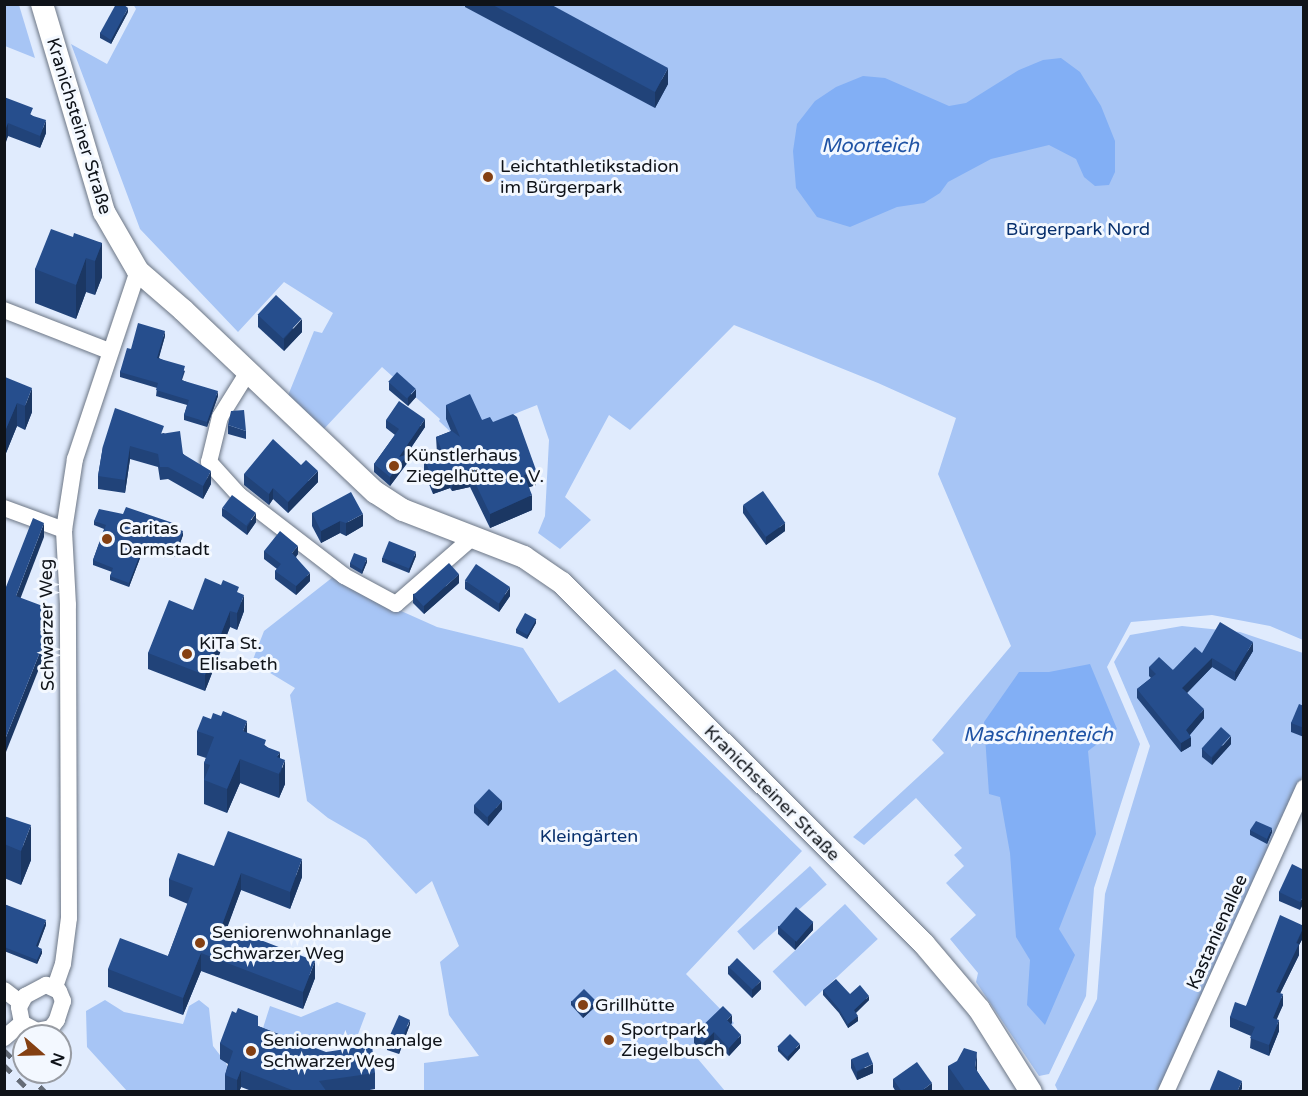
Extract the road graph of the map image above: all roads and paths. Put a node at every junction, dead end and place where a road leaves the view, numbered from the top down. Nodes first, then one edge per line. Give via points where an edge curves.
1 (42, 4) edge
2 (138, 271) junction
3 (4, 310) edge
4 (109, 351) junction
5 (248, 372) junction
6 (4, 508) edge
7 (64, 530) junction
8 (473, 537) junction
9 (1304, 788) edge
10 (55, 987) junction
11 (4, 990) edge
12 (21, 1002) junction
13 (15, 1024) edge
14 (54, 1024) edge
15 (1031, 1092) edge
16 (1166, 1092) edge

1 - 2 main road, Kranichsteiner Straße via 104,212
2 - 4 street, Schwarzer Weg
2 - 5 main road, Kranichsteiner Straße
3 - 4 street
4 - 7 street, Schwarzer Weg via 75,459
5 - 8 main road, Kranichsteiner Straße via 375,492 403,510
5 - 8 street via 220,417 209,462 239,495 344,576 396,604
6 - 7 street
7 - 10 street, Schwarzer Weg via 68,605 69,918 63,964
8 - 15 main road, Kranichsteiner Straße via 524,557 562,583 924,944 978,1009
9 - 16 street, Kastanienallee
10 - 12 street via 38,987
10 - 14 street, Schwarzer Weg via 63,1001
11 - 12 street
12 - 13 street, Schwarzer Weg

